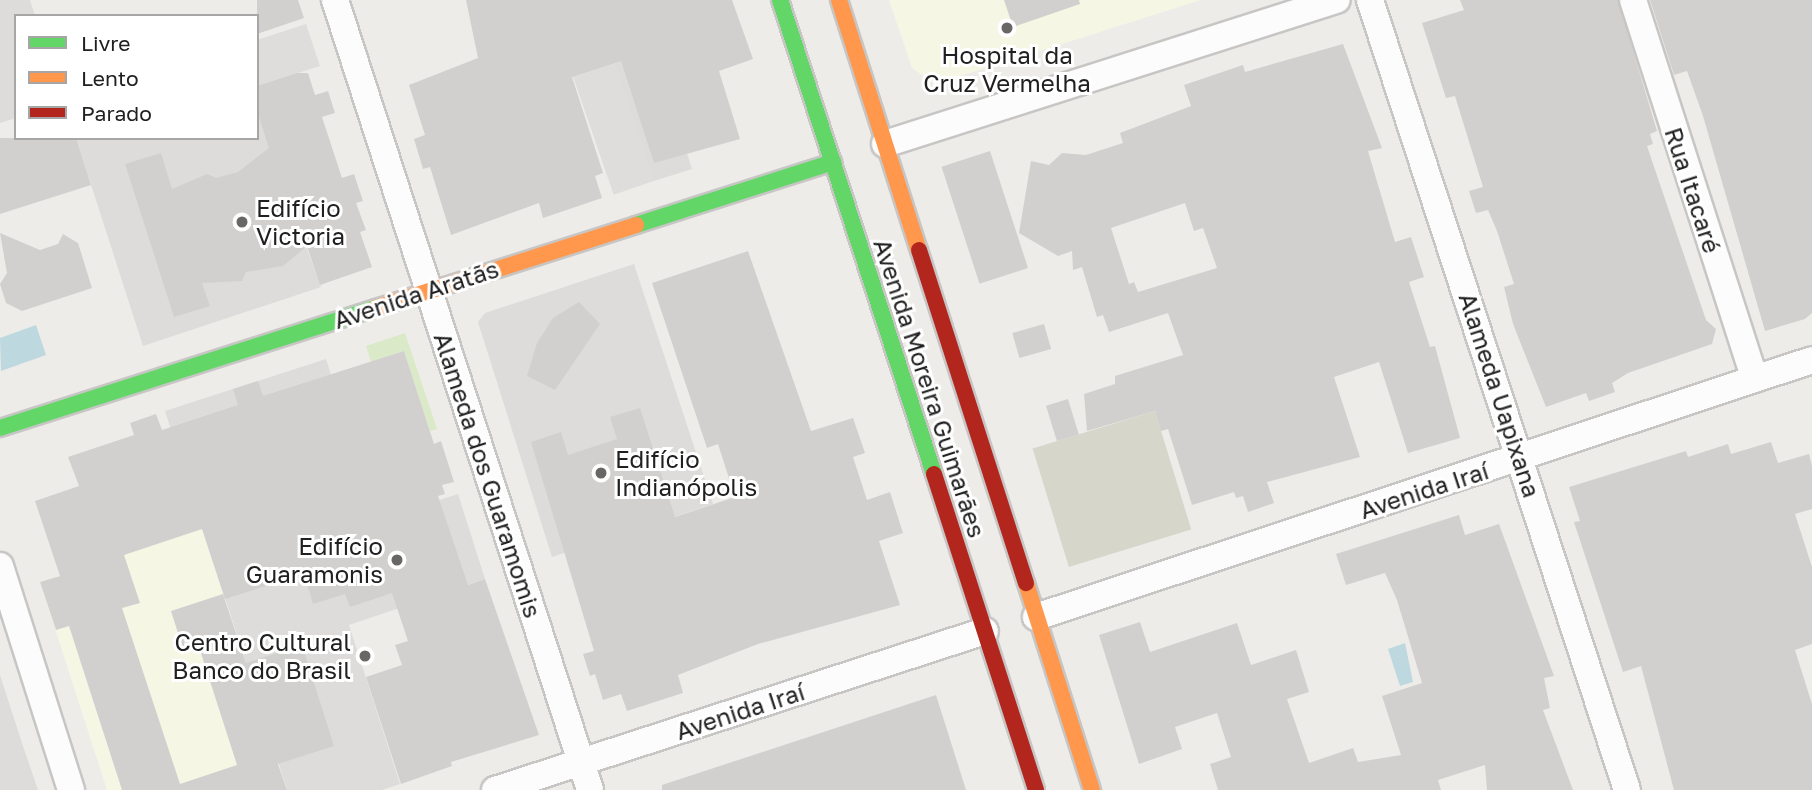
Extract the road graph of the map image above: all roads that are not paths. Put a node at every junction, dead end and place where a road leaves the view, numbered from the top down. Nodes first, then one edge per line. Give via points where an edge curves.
1 (335, 0) edge
2 (780, 0) edge
3 (839, 0) edge
4 (1337, 0) edge
5 (1370, 0) edge
6 (1633, 0) edge
7 (885, 144) junction
8 (833, 162) junction
9 (427, 290) junction
10 (1812, 360) edge
11 (1755, 379) junction
12 (0, 428) edge
13 (1520, 458) junction
14 (0, 566) edge
15 (1037, 617) junction
16 (985, 631) junction
17 (581, 762) junction
18 (71, 790) edge
19 (495, 790) edge
20 (590, 790) edge
21 (1036, 790) edge
22 (1092, 790) edge
23 (1628, 790) edge

1 - 9 street, Alameda dos Guaramomis
2 - 8 main road, Avenida Moreira Guimarães
3 - 7 main road, Avenida Moreira Guimarães
4 - 7 street
5 - 13 street, Alameda Uapixana
6 - 11 street, Rua Itacaré
7 - 15 main road, Avenida Moreira Guimarães
8 - 9 main road, Avenida Aratãs
8 - 16 main road, Avenida Moreira Guimarães
9 - 12 main road, Avenida Aratãs
9 - 17 street, Alameda dos Guaramomis
10 - 11 street, Avenida Iraí
11 - 13 street, Avenida Iraí
13 - 15 street, Avenida Iraí
13 - 23 street, Alameda Uapixana
14 - 18 street
15 - 22 main road, Avenida Moreira Guimarães
16 - 17 street, Avenida Iraí
16 - 21 main road, Avenida Moreira Guimarães
17 - 19 street, Avenida Iraí
17 - 20 street, Alameda dos Guaramomis

